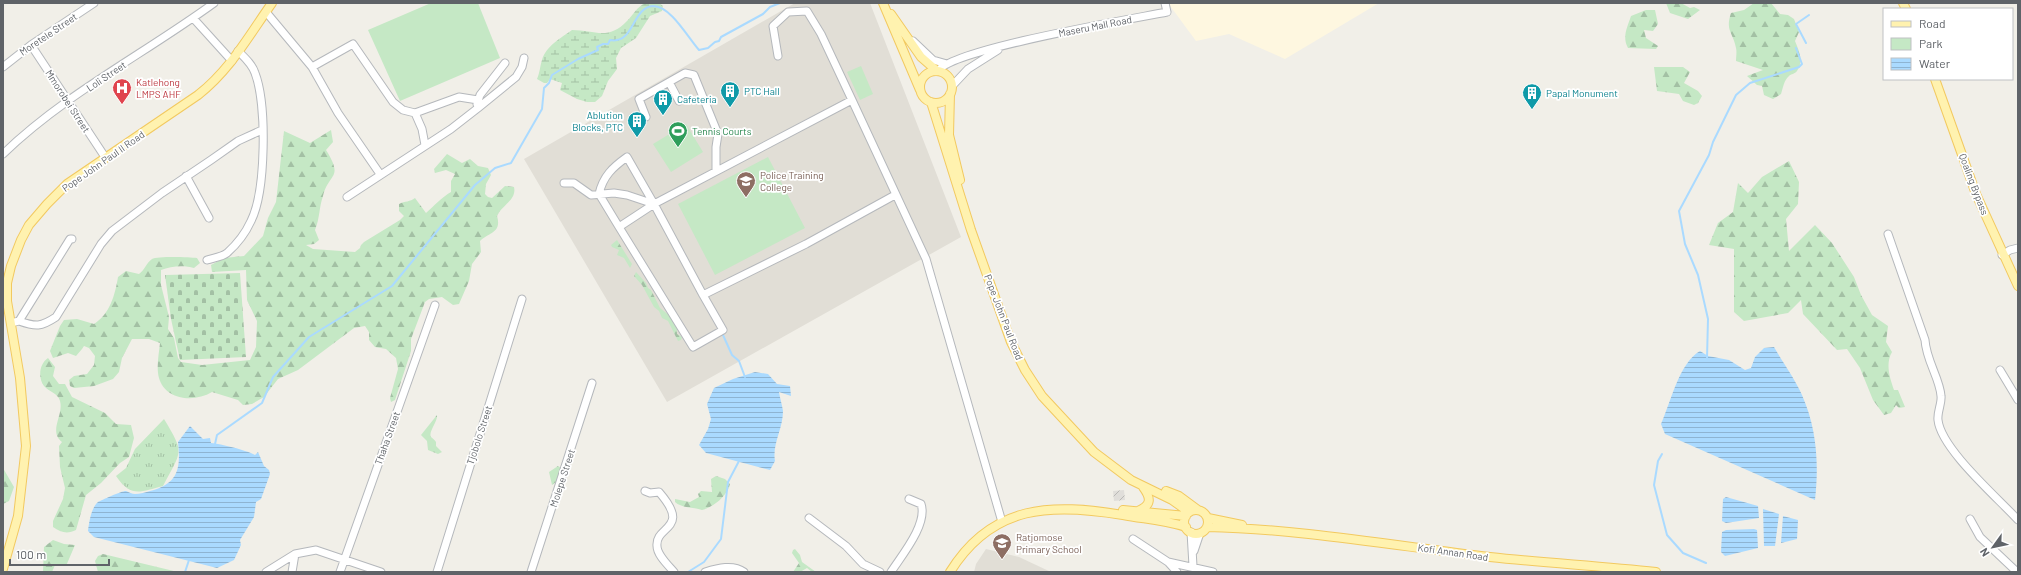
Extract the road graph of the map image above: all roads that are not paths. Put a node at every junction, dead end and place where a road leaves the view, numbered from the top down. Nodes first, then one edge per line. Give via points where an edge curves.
1 (94, 3) edge
2 (214, 3) edge
3 (272, 3) edge
4 (883, 3) edge
5 (1165, 3) edge
6 (266, 12) junction
7 (193, 18) junction
8 (909, 40) junction
9 (1013, 44) junction
10 (31, 45) junction
11 (238, 51) junction
12 (778, 56) dead end
13 (524, 58) dead end
14 (232, 61) junction
15 (505, 63) dead end
16 (947, 64) junction
17 (3, 67) edge
18 (312, 67) junction
19 (937, 71) junction
20 (1935, 80) edge
21 (669, 82) junction
22 (951, 90) junction
23 (921, 93) junction
24 (478, 100) junction
25 (852, 100) junction
26 (679, 101) dead end
27 (68, 102) junction
28 (931, 102) junction
29 (478, 108) junction
30 (415, 113) junction
31 (646, 117) dead end
32 (262, 130) junction
33 (425, 145) junction
34 (3, 154) edge
35 (105, 157) junction
36 (716, 170) junction
37 (380, 174) junction
38 (186, 176) junction
39 (564, 183) dead end
40 (600, 194) junction
41 (895, 195) junction
42 (347, 197) dead end
43 (654, 204) junction
44 (209, 218) dead end
45 (968, 220) junction
46 (619, 227) junction
47 (1888, 234) dead end
48 (72, 239) dead end
49 (2018, 248) edge
50 (2002, 255) junction
51 (207, 260) dead end
52 (5, 283) edge
53 (2018, 286) edge
54 (703, 295) junction
55 (522, 299) dead end
56 (435, 304) dead end
57 (19, 320) junction
58 (11, 324) junction
59 (2000, 370) dead end
60 (592, 383) dead end
61 (2018, 400) edge
62 (1086, 441) junction
63 (1143, 487) junction
64 (645, 491) dead end
65 (910, 499) dead end
66 (1198, 510) junction
67 (1138, 511) junction
68 (1105, 512) junction
69 (1187, 514) junction
70 (809, 518) dead end
71 (1208, 518) junction
72 (1970, 519) dead end
73 (2018, 520) edge
74 (1002, 522) junction
75 (1207, 527) junction
76 (1250, 529) junction
77 (1188, 530) junction
78 (1200, 533) junction
79 (1133, 539) dead end
80 (1193, 553) junction
81 (295, 554) junction
82 (344, 559) junction
83 (1168, 562) junction
84 (1194, 566) junction
85 (3, 569) edge
86 (1613, 570) edge
87 (741, 571) edge
88 (266, 572) edge
89 (292, 572) edge
90 (340, 572) edge
91 (381, 572) edge
92 (437, 572) edge
93 (531, 572) edge
94 (674, 572) edge
95 (705, 572) edge
96 (880, 572) edge
97 (891, 572) edge
98 (950, 572) edge
99 (1177, 572) edge
100 (1213, 572) edge
101 (1656, 572) edge
102 (2017, 572) edge

1 - 10 street, Moretele Street
2 - 7 street, Loli Street
3 - 6 main road, Pope John Paul II Road
4 - 8 main road
4 - 23 main road
5 - 9 street, Maseru Mall Road via 1168,12
6 - 11 main road, Pope John Paul II Road
6 - 18 street
7 - 14 street
7 - 27 street, Loli Street
8 - 16 street via 934,60
8 - 19 main road via 925,61
9 - 16 street, Maseru Mall Road
9 - 22 street, Maseru Mall Road via 974,65
10 - 17 street, Moretele Street
10 - 27 street, Mmorobei Street
11 - 14 main road, Pope John Paul II Road
11 - 32 street via 255,72 260,92
12 - 25 street via 773,26 788,12 807,11 821,34
13 - 29 street via 522,68 516,76
14 - 35 main road, Pope John Paul II Road via 215,82 198,95
15 - 24 street
16 - 19 street, Maseru Mall Road
18 - 30 street via 353,44 393,102 403,110
18 - 37 street via 338,113
19 - 22 main road via 947,76
19 - 23 main road via 928,73 923,78 920,83
20 - 50 main road, Qoaling Bypass via 1976,194
21 - 26 street
21 - 31 street via 639,98
21 - 36 street via 685,73 694,75 697,80 718,134
22 - 28 main road via 943,101
22 - 45 main road, Pope John Paul Road via 949,135 966,200
23 - 28 main road
24 - 29 street
24 - 30 street via 459,97
25 - 36 street
25 - 41 street
27 - 34 street, Loli Street via 18,139
27 - 35 street, Mmorobei Street
28 - 45 main road, Pope John Paul Road
29 - 33 street
30 - 33 street via 422,128
32 - 38 street via 238,141
32 - 51 street via 263,160 251,221 226,254
33 - 37 street
35 - 52 main road, Pope John Paul II Road via 57,193 29,225
36 - 43 street
37 - 42 street
38 - 44 street
38 - 57 street via 112,231 101,244 56,317 38,326
39 - 40 street via 574,183 591,195
40 - 43 street via 627,195
40 - 43 street via 602,181 613,166 626,157
40 - 46 street
41 - 54 street via 806,244
41 - 74 street via 926,259
43 - 46 street
43 - 54 street
45 - 62 main road, Pope John Paul Road via 1012,342 1025,370 1046,401
46 - 54 street via 693,347 722,330
47 - 73 street via 1942,396 1938,420 1944,436 1969,470
48 - 57 street
49 - 50 street
50 - 53 main road, Qoaling Bypass
52 - 58 main road, Pope John Paul II Road
55 - 92 street, Tjobolo Street
56 - 82 street, Thaha Street
57 - 58 street
58 - 85 main road, Pope John Paul II Road via 20,378 26,446 18,516
59 - 61 street
60 - 93 street, Molepe Street
62 - 63 main road, Pope John Paul Road via 1094,452
62 - 66 main road, Pope John Paul Road via 1098,447 1134,476 1179,496
63 - 67 main road via 1148,494 1149,502
63 - 69 main road, Pope John Paul Road via 1172,500
64 - 94 street via 658,492 673,514 671,524 656,545
65 - 97 street via 921,504 923,510 919,528
66 - 69 main road
66 - 71 main road via 1204,512
67 - 68 main road
67 - 69 main road
68 - 74 main road via 1050,509 1032,511
68 - 77 main road via 1169,522
69 - 77 main road
70 - 96 street via 846,546 863,564
71 - 75 main road
71 - 76 main road, Kofi Annan Road via 1236,523
72 - 102 street via 1980,536
74 - 98 main road via 971,545
75 - 76 main road, Kofi Annan Road
75 - 78 main road
76 - 86 main road, Kofi Annan Road
77 - 78 main road
77 - 80 street
78 - 80 street
79 - 83 street
80 - 84 street
81 - 82 street via 316,550
81 - 88 street
81 - 89 street
82 - 90 street, Thaha Street
82 - 91 street
83 - 84 street
83 - 99 street
84 - 100 street
86 - 101 main road, Kofi Annan Road
87 - 95 street via 724,567

